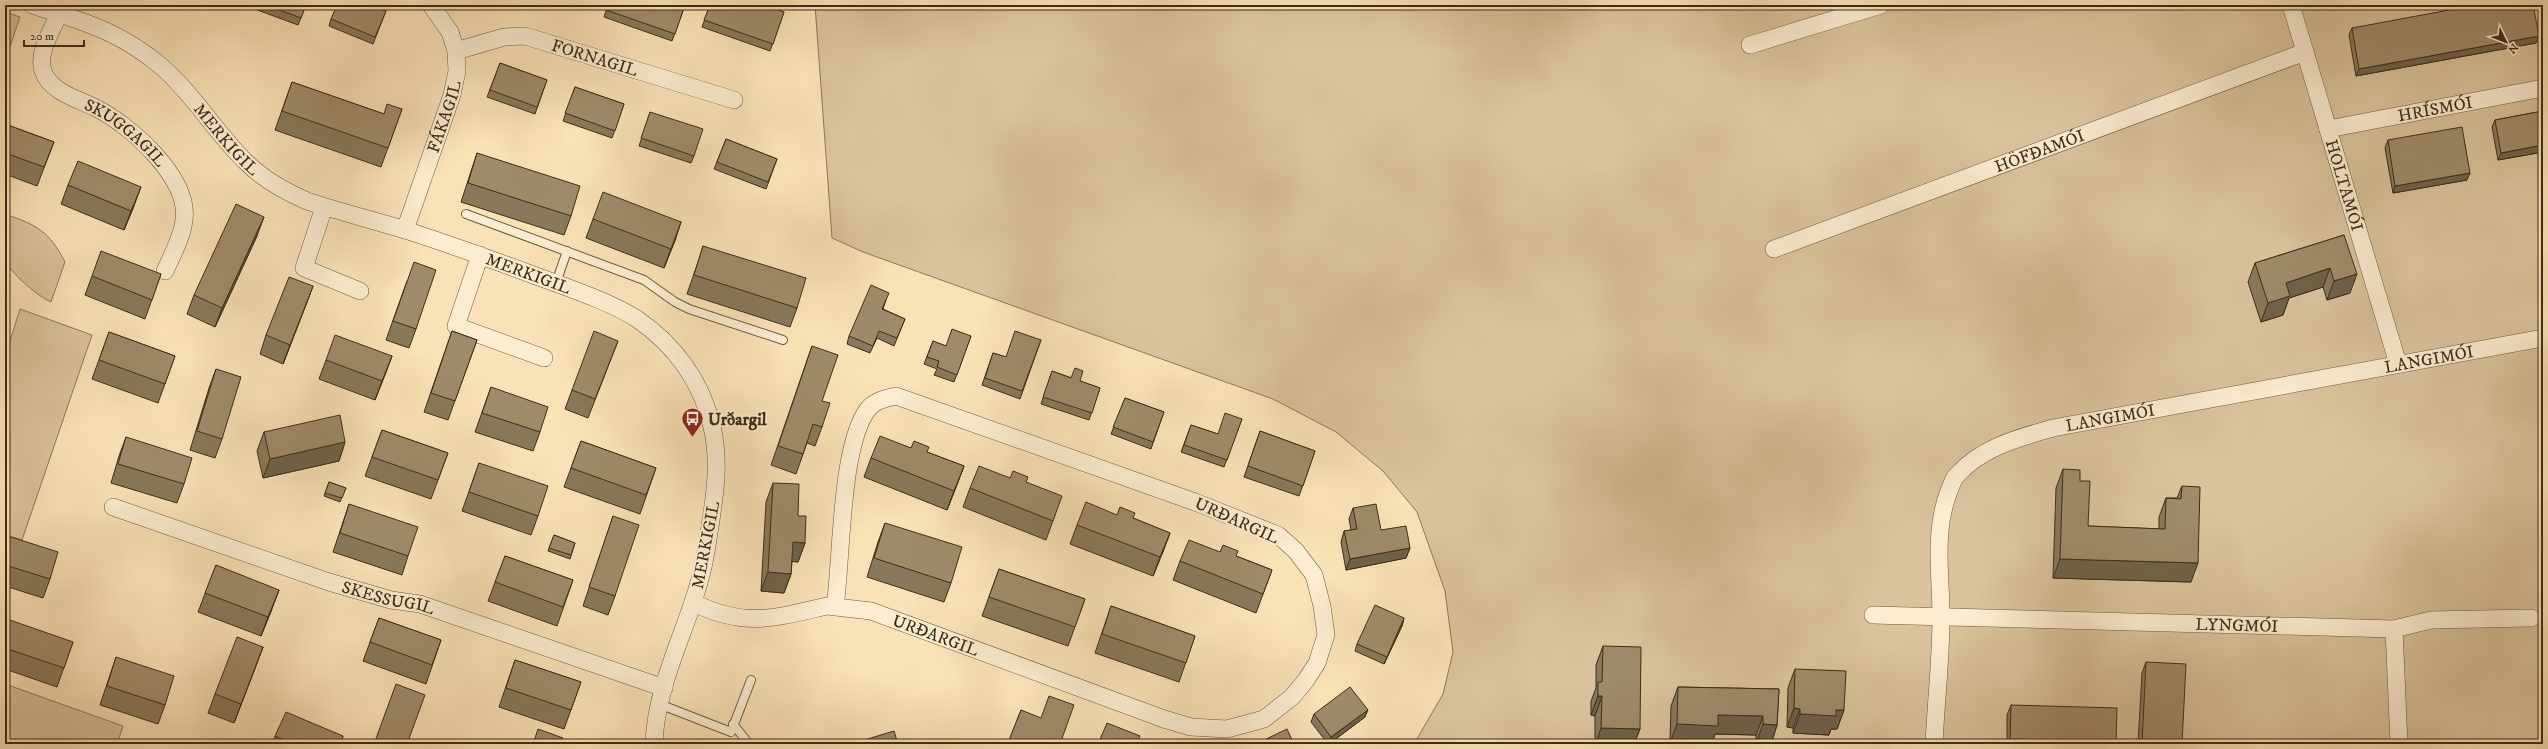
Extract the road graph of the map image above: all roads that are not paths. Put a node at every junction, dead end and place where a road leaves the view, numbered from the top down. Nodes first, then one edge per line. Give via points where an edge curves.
1 (32, 5) edge
2 (431, 5) edge
3 (1881, 5) edge
4 (2291, 5) edge
5 (59, 14) junction
6 (1750, 45) dead end
7 (456, 51) junction
8 (2305, 52) junction
9 (2543, 88) edge
10 (734, 100) dead end
11 (2328, 129) junction
12 (324, 207) junction
13 (466, 214) dead end
14 (405, 230) junction
15 (1774, 250) dead end
16 (567, 251) junction
17 (480, 255) junction
18 (165, 271) dead end
19 (556, 283) junction
20 (360, 291) dead end
21 (2543, 338) edge
22 (783, 340) dead end
23 (544, 358) dead end
24 (2398, 364) junction
25 (113, 507) dead end
26 (694, 603) junction
27 (835, 607) junction
28 (1873, 615) dead end
29 (1941, 617) junction
30 (2531, 618) dead end
31 (2394, 629) junction
32 (751, 680) dead end
33 (661, 696) junction
34 (734, 724) junction
35 (654, 744) edge
36 (749, 744) edge
37 (1934, 744) edge
38 (2399, 744) edge

1 - 5 street, MERKIGIL
2 - 7 street, FÁKAGIL via 450,32
3 - 6 street
4 - 8 street, HOLTAMÓI
5 - 12 street, MERKIGIL via 120,36 141,51 182,88 246,162 284,191
5 - 18 street, SKUGGAGIL via 42,58 46,78 52,86 100,110 125,127 157,157 172,177 182,200 184,219
7 - 10 street, FORNAGIL via 504,37 525,36
7 - 14 street, FÁKAGIL via 458,71 452,95
8 - 11 street, HOLTAMÓI
8 - 15 street, HÖFÐAMÓI
9 - 11 street, HRÍSMÓI
11 - 24 street, HOLTAMÓI
12 - 14 street, MERKIGIL
12 - 20 street via 304,268
13 - 16 lane
14 - 17 street, MERKIGIL
16 - 19 lane
16 - 22 lane via 644,280 688,309
17 - 19 street, MERKIGIL
17 - 23 street via 456,326
19 - 26 street, MERKIGIL via 636,319 672,349 686,366 699,390 713,427 716,472 704,562
21 - 24 street, LANGIMÓI
24 - 29 street, LANGIMÓI via 2053,428 1980,454 1955,476 1945,502 1940,524 1938,567
25 - 33 street, SKESSUGIL via 329,582 391,600 420,604
26 - 27 street, URÐARGIL via 713,612 755,620 827,606
26 - 33 street, MERKIGIL
27 - 27 street, URÐARGIL via 871,611 1164,719 1191,727 1213,729 1227,729 1264,719 1292,697 1317,663 1326,635 1314,575 1296,551 1278,536 1195,502 896,396 883,399 869,408 856,436 845,489
28 - 29 street, LYNGMÓI
29 - 31 street, LYNGMÓI
29 - 37 street, LANGIMÓI
30 - 31 street, LYNGMÓI via 2431,620
31 - 38 street
32 - 34 lane
33 - 34 lane via 731,732
33 - 35 street, MERKIGIL
34 - 36 lane

